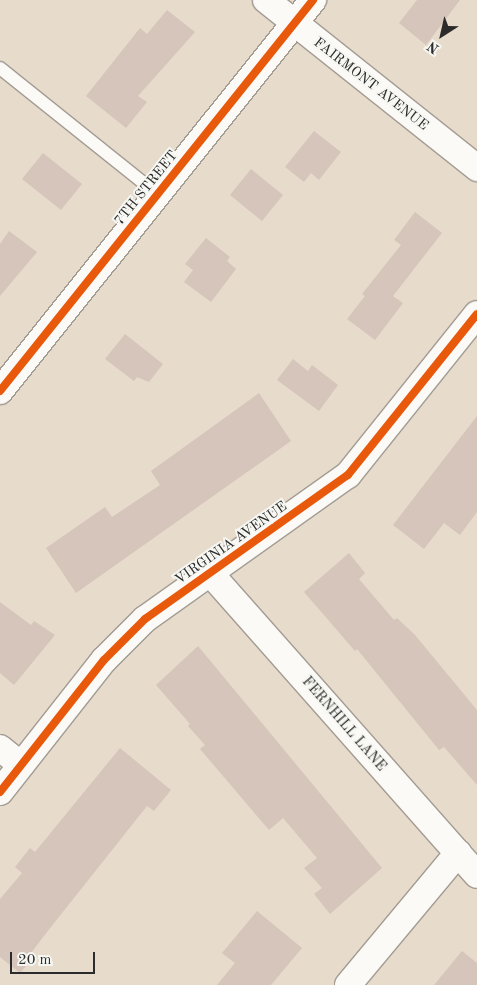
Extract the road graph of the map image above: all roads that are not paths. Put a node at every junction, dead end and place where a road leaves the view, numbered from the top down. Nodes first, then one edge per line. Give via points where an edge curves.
1 (266, 0) edge
2 (312, 0) edge
3 (294, 23) junction
4 (0, 68) edge
5 (477, 168) edge
6 (157, 194) junction
7 (477, 314) edge
8 (0, 391) edge
9 (210, 572) junction
10 (0, 748) edge
11 (21, 766) junction
12 (0, 792) edge
13 (458, 853) junction
14 (477, 876) edge
15 (348, 985) edge

1 - 3 street, FAIRMONT AVENUE
2 - 3 street, 7TH STREET
3 - 5 street, FAIRMONT AVENUE
3 - 6 street, 7TH STREET
4 - 6 lane
6 - 8 street, 7TH STREET
7 - 9 street, VIRGINIA AVENUE via 348,475
9 - 11 street, VIRGINIA AVENUE via 145,619 104,660
9 - 13 street, FERNHILL LANE
10 - 11 street
11 - 12 street, VIRGINIA AVENUE
13 - 14 street, FERNHILL LANE
13 - 15 street

